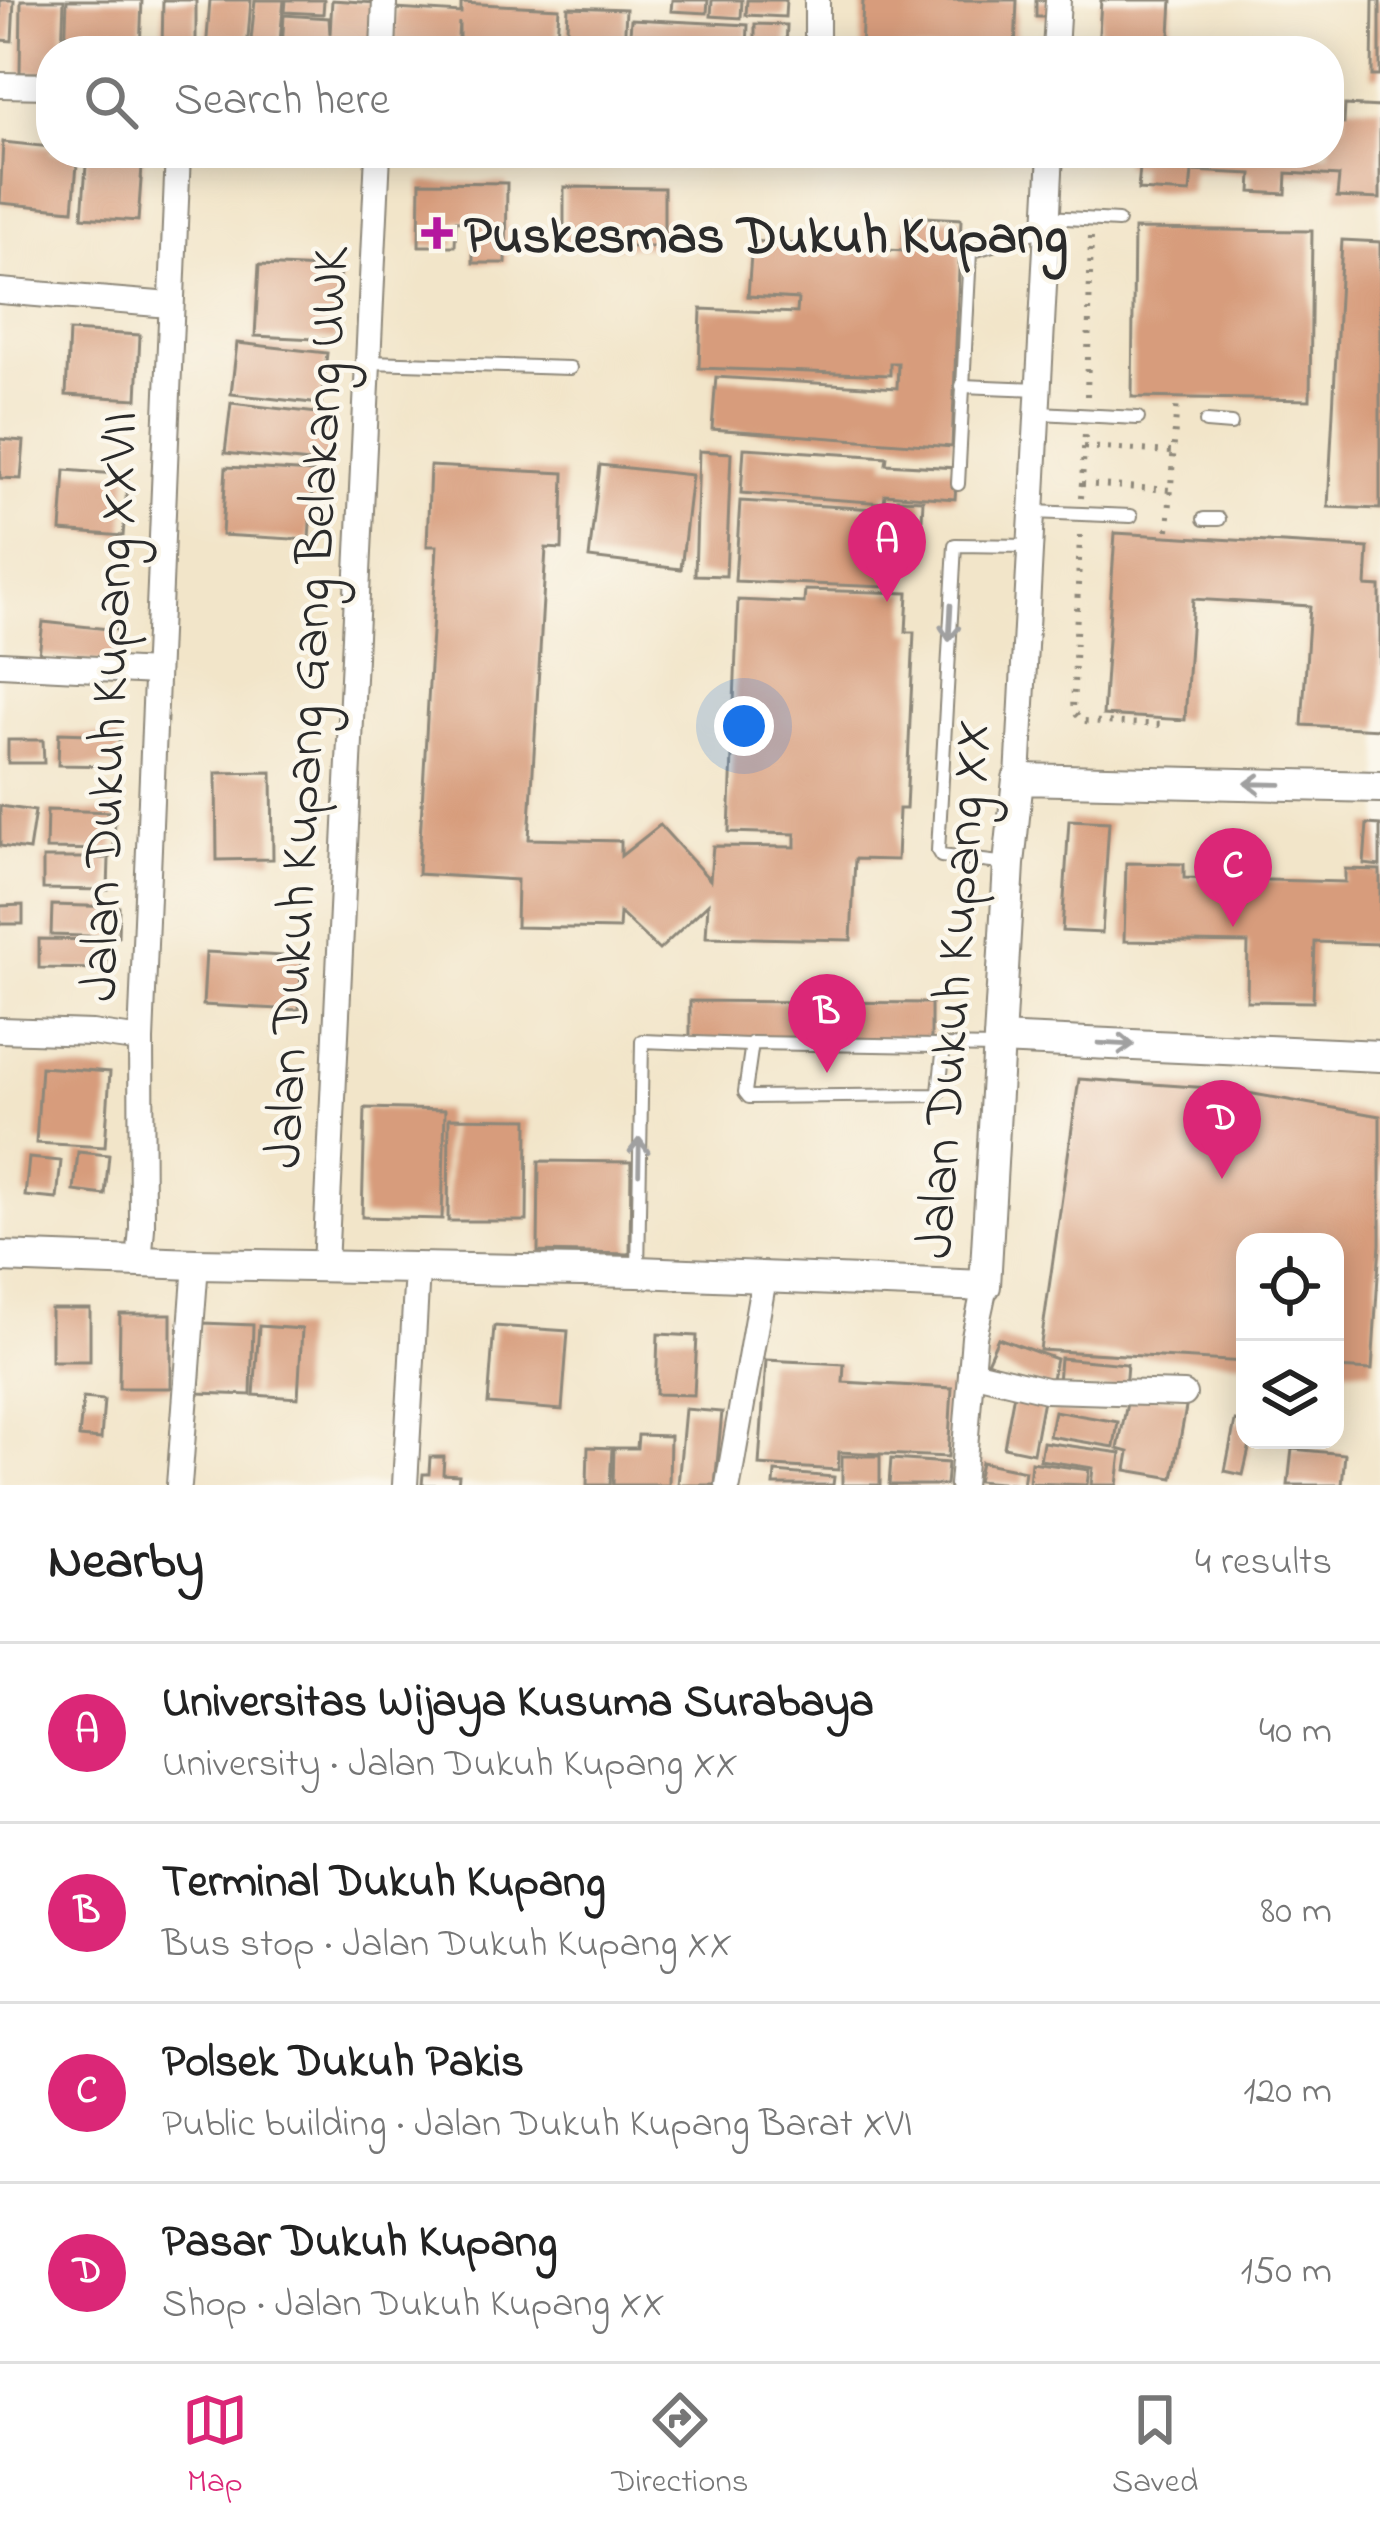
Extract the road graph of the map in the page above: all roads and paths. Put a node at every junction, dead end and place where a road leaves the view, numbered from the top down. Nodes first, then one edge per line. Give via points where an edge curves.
1 (386, 0) edge
2 (818, 0) edge
3 (1058, 0) edge
4 (384, 36) edge
5 (818, 36) edge
6 (1056, 36) edge
7 (0, 85) edge
8 (36, 86) edge
9 (177, 168) edge
10 (377, 168) edge
11 (1050, 168) edge
12 (1118, 221) dead end
13 (1047, 223) junction
14 (0, 291) edge
15 (170, 304) junction
16 (368, 362) junction
17 (570, 368) dead end
18 (962, 386) junction
19 (1177, 400) dead end
20 (1039, 401) junction
21 (1138, 418) dead end
22 (1206, 422) dead end
23 (1231, 424) dead end
24 (1084, 447) dead end
25 (1173, 452) junction
26 (958, 484) dead end
27 (1082, 484) dead end
28 (1171, 490) junction
29 (1033, 512) junction
30 (1131, 516) dead end
31 (1168, 530) dead end
32 (1031, 546) junction
33 (0, 664) edge
34 (156, 672) junction
35 (1018, 779) junction
36 (1380, 787) edge
37 (1009, 864) junction
38 (0, 1030) edge
39 (141, 1040) junction
40 (999, 1043) junction
41 (749, 1045) junction
42 (944, 1045) junction
43 (1380, 1056) edge
44 (0, 1257) edge
45 (139, 1263) junction
46 (196, 1264) junction
47 (326, 1266) junction
48 (417, 1268) junction
49 (638, 1272) junction
50 (764, 1278) junction
51 (985, 1286) junction
52 (971, 1372) junction
53 (1184, 1394) dead end
54 (179, 1485) edge
55 (405, 1485) edge
56 (728, 1485) edge
57 (962, 1485) edge

1 - 4 street
2 - 5 street
3 - 6 street
7 - 8 street
9 - 15 street, Jalan Dukuh Kupang XXVII
10 - 16 street, Jalan Dukuh Kupang Gang Belakang UWK
11 - 13 street, Jalan Dukuh Kupang XX
12 - 13 lane
13 - 18 lane via 970,252
13 - 20 street, Jalan Dukuh Kupang XX
14 - 15 street
15 - 34 street, Jalan Dukuh Kupang XXVII
16 - 17 lane
16 - 47 street, Jalan Dukuh Kupang Gang Belakang UWK
18 - 20 lane
18 - 26 lane
19 - 25 path
20 - 21 lane
20 - 29 street, Jalan Dukuh Kupang XX
22 - 23 lane
24 - 25 path
25 - 28 path
27 - 28 path
28 - 31 path
29 - 30 lane
29 - 32 street, Jalan Dukuh Kupang XX
32 - 35 street, Jalan Dukuh Kupang XX
32 -> 37 lane via 955,545 938,851
33 - 34 street
34 - 39 street, Jalan Dukuh Kupang XXVII
36 -> 35 street
35 - 37 street, Jalan Dukuh Kupang XX
37 - 40 street, Jalan Dukuh Kupang XX
38 - 39 street
39 - 45 street, Jalan Dukuh Kupang XXVII
40 - 42 lane
40 -> 43 street
40 - 51 street, Jalan Dukuh Kupang XX
41 - 42 lane
41 - 42 lane via 749,1097 935,1095
49 -> 41 lane via 642,1040
44 - 45 street, Jalan Dukuh Kupang XX
45 - 46 street, Jalan Dukuh Kupang XX
46 - 47 street, Jalan Dukuh Kupang XX
46 - 54 street
47 - 48 street, Jalan Dukuh Kupang XX
48 - 49 street, Jalan Dukuh Kupang XX
48 - 55 street
49 - 50 street, Jalan Dukuh Kupang XX
50 - 51 street, Jalan Dukuh Kupang XX
50 - 56 street
51 - 52 street
52 - 53 street via 1046,1390
52 - 57 street

